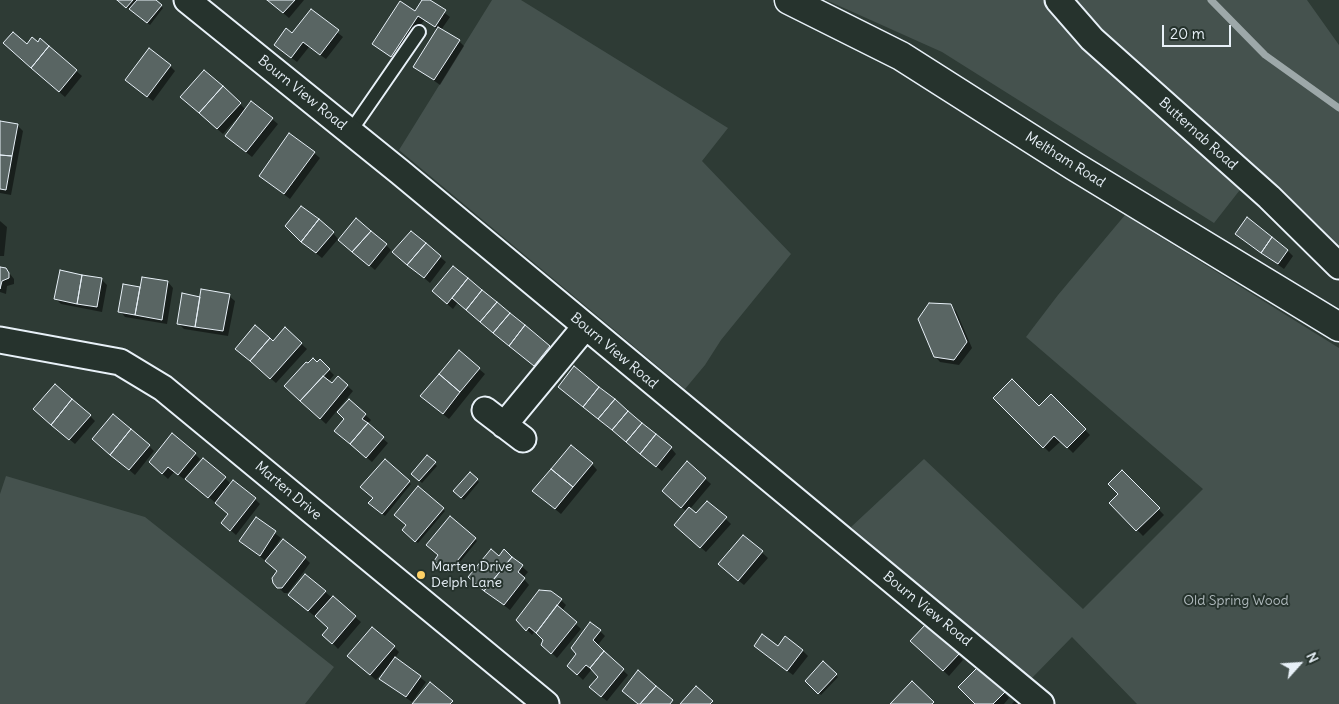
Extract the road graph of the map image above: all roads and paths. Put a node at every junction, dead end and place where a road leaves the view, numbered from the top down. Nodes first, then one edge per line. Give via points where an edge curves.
1 (187, 0) edge
2 (788, 0) edge
3 (1058, 0) edge
4 (419, 32) dead end
5 (350, 132) junction
6 (1339, 266) edge
7 (585, 327) junction
8 (1339, 327) edge
9 (0, 340) edge
10 (504, 425) dead end
11 (546, 704) edge
12 (1040, 704) edge

1 - 5 street, Bourn View Road
2 - 8 main road, Meltham Road via 901,56 1074,166
3 - 6 street, Butternab Road via 1092,39 1269,197
4 - 5 lane
5 - 7 street, Bourn View Road
7 - 10 street
7 - 12 street, Bourn View Road
9 - 11 street, Marten Drive via 120,362 163,388

